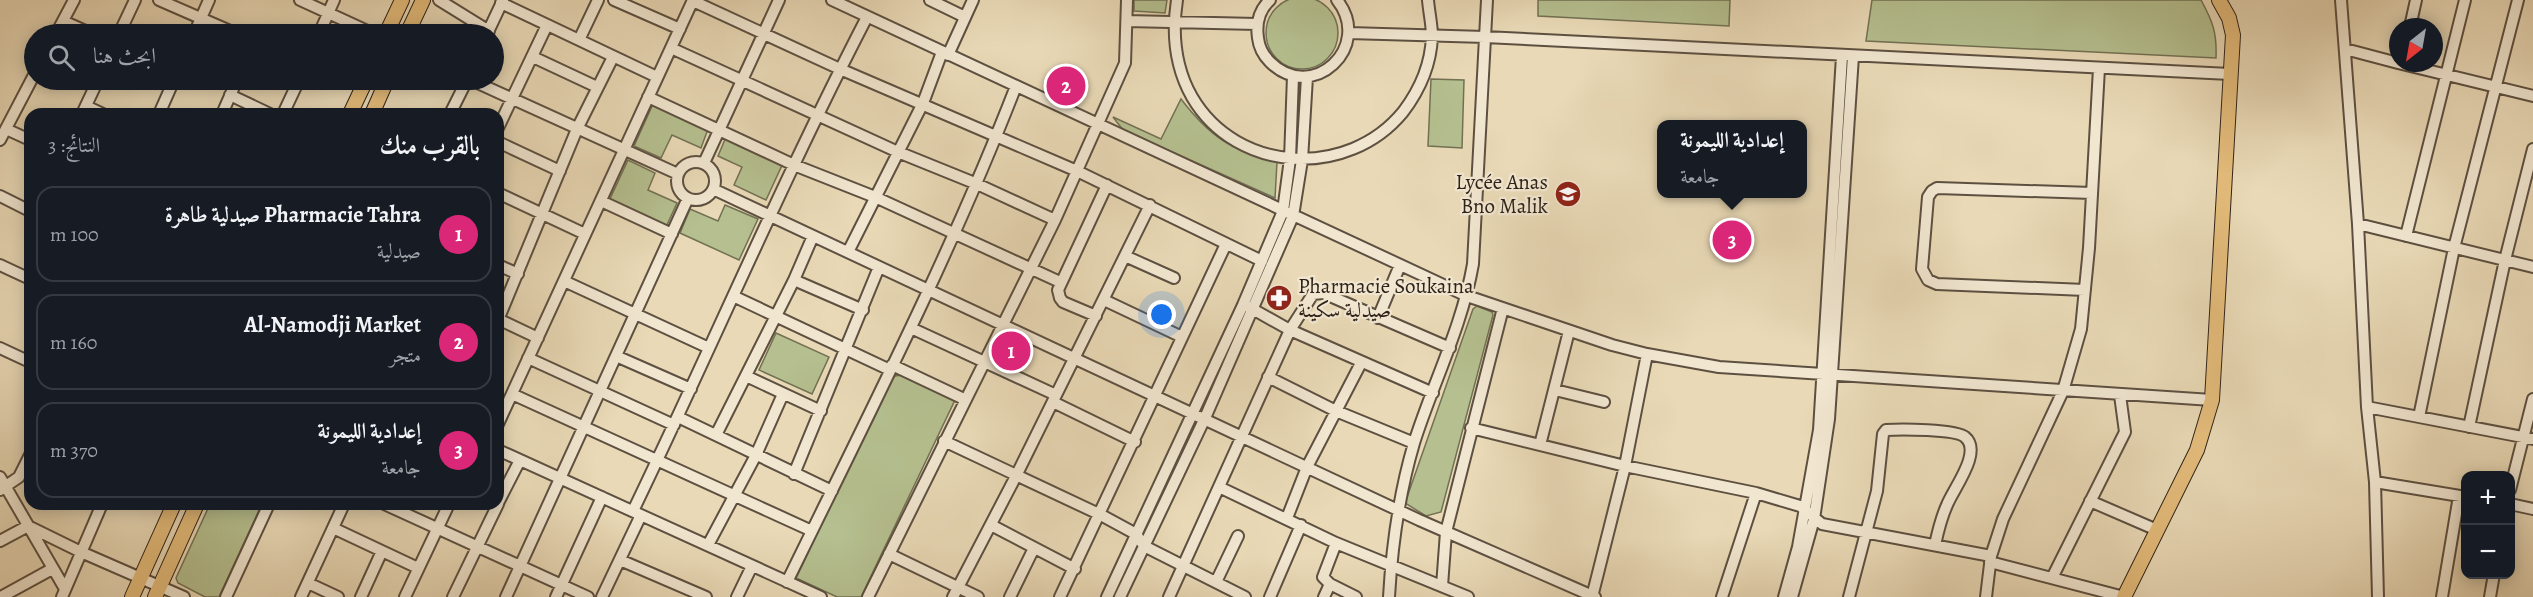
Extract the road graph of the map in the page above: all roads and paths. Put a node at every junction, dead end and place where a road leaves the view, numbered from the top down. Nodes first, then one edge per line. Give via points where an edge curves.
1 (74, 0) edge
2 (135, 0) edge
3 (159, 0) edge
4 (209, 0) edge
5 (300, 0) edge
6 (334, 0) edge
7 (423, 0) edge
8 (439, 0) edge
9 (598, 0) edge
10 (614, 0) edge
11 (779, 0) edge
12 (832, 0) edge
13 (930, 0) edge
14 (973, 0) edge
15 (1127, 0) edge
16 (1177, 0) edge
17 (1270, 0) edge
18 (1337, 0) edge
19 (1428, 0) edge
20 (1487, 0) edge
21 (2218, 0) edge
22 (2341, 0) edge
23 (2416, 0) edge
24 (2465, 0) edge
25 (2518, 0) edge
26 (693, 1) edge
27 (397, 2) edge
28 (502, 2) edge
29 (328, 13) junction
30 (867, 17) junction
31 (965, 17) junction
32 (2412, 18) edge
33 (200, 20) junction
34 (63, 21) junction
35 (1127, 21) junction
36 (1174, 23) junction
37 (61, 24) edge
38 (70, 24) edge
39 (124, 24) edge
40 (198, 24) edge
41 (211, 24) edge
42 (323, 24) edge
43 (352, 24) edge
44 (389, 24) edge
45 (412, 24) edge
46 (475, 24) edge
47 (492, 24) edge
48 (1257, 24) junction
49 (547, 25) junction
50 (680, 29) junction
51 (764, 33) junction
52 (1349, 33) junction
53 (1432, 37) junction
54 (1485, 37) junction
55 (579, 40) junction
56 (671, 48) junction
57 (2345, 50) junction
58 (945, 53) junction
59 (1847, 56) junction
60 (533, 57) junction
61 (614, 57) junction
62 (2389, 60) edge
63 (2099, 68) junction
64 (840, 69) junction
65 (2434, 72) edge
66 (2230, 74) junction
67 (2445, 75) junction
68 (1293, 76) junction
69 (657, 77) junction
70 (1307, 77) junction
71 (742, 81) junction
72 (1016, 86) junction
73 (597, 87) junction
74 (2497, 87) junction
75 (26, 90) edge
76 (93, 90) edge
77 (170, 90) edge
78 (233, 90) edge
79 (294, 90) edge
80 (361, 90) edge
81 (383, 90) edge
82 (462, 90) edge
83 (493, 90) edge
84 (231, 94) junction
85 (2533, 96) edge
86 (648, 97) junction
87 (511, 98) junction
88 (923, 103) junction
89 (85, 108) edge
90 (162, 108) edge
91 (225, 108) edge
92 (258, 108) edge
93 (286, 108) edge
94 (353, 108) edge
95 (375, 108) edge
96 (453, 108) edge
97 (504, 114) edge
98 (817, 116) junction
99 (1097, 124) junction
100 (6, 129) junction
101 (577, 129) junction
102 (719, 130) junction
103 (997, 136) junction
104 (24, 137) edge
105 (0, 140) edge
106 (504, 145) edge
107 (2533, 148) edge
108 (624, 150) junction
109 (898, 152) junction
110 (1290, 159) junction
111 (1302, 160) junction
112 (704, 163) junction
113 (795, 165) junction
114 (560, 171) junction
115 (1077, 171) junction
116 (678, 174) junction
117 (977, 184) junction
118 (1107, 185) junction
119 (713, 189) junction
120 (2092, 194) junction
121 (0, 196) edge
122 (504, 196) edge
123 (875, 197) junction
124 (688, 198) junction
125 (600, 201) junction
126 (1150, 205) junction
127 (24, 208) edge
128 (1282, 211) junction
129 (543, 214) junction
130 (769, 215) junction
131 (1293, 216) junction
132 (1055, 220) junction
133 (2358, 224) junction
134 (585, 234) junction
135 (672, 234) junction
136 (953, 234) junction
137 (813, 236) junction
138 (2406, 236) junction
139 (1226, 244) junction
140 (2454, 248) junction
141 (848, 252) junction
142 (1125, 256) junction
143 (2505, 260) junction
144 (1262, 261) junction
145 (0, 265) edge
146 (1400, 265) junction
147 (879, 267) junction
148 (2533, 267) edge
149 (504, 268) edge
150 (1031, 269) junction
151 (518, 274) junction
152 (24, 276) edge
153 (1174, 278) dead end
154 (795, 280) junction
155 (564, 281) junction
156 (1060, 282) junction
157 (929, 289) junction
158 (2085, 290) junction
159 (733, 296) junction
160 (1467, 296) junction
161 (1104, 300) junction
162 (504, 306) edge
163 (1248, 307) junction
164 (1503, 308) junction
165 (863, 309) junction
166 (636, 313) junction
167 (1096, 316) junction
168 (776, 317) junction
169 (1378, 318) junction
170 (504, 323) edge
171 (1002, 324) junction
172 (911, 328) junction
173 (1290, 330) junction
174 (1569, 332) junction
175 (1182, 337) junction
176 (538, 338) junction
177 (0, 348) edge
178 (709, 348) junction
179 (1450, 348) junction
180 (846, 350) junction
181 (1647, 354) junction
182 (616, 356) junction
183 (528, 358) junction
184 (1075, 358) junction
185 (24, 359) edge
186 (984, 360) junction
187 (1361, 363) junction
188 (891, 368) junction
189 (1828, 374) junction
190 (746, 376) junction
191 (1268, 377) junction
192 (691, 389) junction
193 (1555, 390) junction
194 (600, 391) junction
195 (2063, 391) junction
196 (783, 393) junction
197 (1433, 393) junction
198 (512, 394) junction
199 (2120, 395) junction
200 (1156, 397) junction
201 (1054, 398) junction
202 (964, 399) junction
203 (2533, 399) edge
204 (2212, 400) junction
205 (1604, 402) dead end
206 (2367, 407) junction
207 (504, 411) edge
208 (821, 411) junction
209 (1336, 411) junction
210 (1193, 412) junction
211 (2419, 417) junction
212 (1205, 418) junction
213 (676, 421) junction
214 (584, 427) junction
215 (2469, 427) junction
216 (1471, 428) junction
217 (716, 435) junction
218 (1242, 437) junction
219 (2529, 438) edge
220 (944, 441) junction
221 (1135, 442) junction
222 (1414, 443) junction
223 (1540, 445) junction
224 (504, 453) edge
225 (756, 455) junction
226 (520, 460) junction
227 (657, 460) junction
228 (1625, 466) junction
229 (24, 467) edge
230 (1307, 467) junction
231 (794, 474) junction
232 (1016, 476) junction
233 (561, 478) junction
234 (2515, 478) edge
235 (2375, 482) junction
236 (2, 484) edge
237 (1219, 487) junction
238 (832, 491) junction
239 (504, 492) edge
240 (1756, 493) junction
241 (2461, 496) edge
242 (602, 497) junction
243 (735, 497) junction
244 (2090, 501) junction
245 (2461, 501) edge
246 (2515, 505) edge
247 (1804, 509) junction
248 (2533, 509) edge
249 (99, 510) edge
250 (171, 510) edge
251 (194, 510) edge
252 (266, 510) edge
253 (341, 510) edge
254 (397, 510) edge
255 (445, 510) edge
256 (495, 510) edge
257 (1397, 510) junction
258 (637, 513) junction
259 (1101, 515) junction
260 (1287, 518) junction
261 (1814, 519) junction
262 (991, 525) junction
263 (1301, 525) junction
264 (28, 526) junction
265 (333, 528) junction
266 (437, 528) junction
267 (2157, 530) junction
268 (812, 531) junction
269 (1446, 532) junction
270 (1867, 532) junction
271 (1136, 534) junction
272 (1239, 536) dead end
273 (0, 541) edge
274 (1336, 543) junction
275 (708, 545) junction
276 (1935, 545) junction
277 (477, 546) junction
278 (1144, 546) junction
279 (1034, 548) junction
280 (81, 552) junction
281 (382, 552) junction
282 (889, 554) junction
283 (1990, 559) junction
284 (620, 560) junction
285 (520, 566) junction
286 (752, 566) junction
287 (1184, 566) junction
288 (1391, 566) junction
289 (418, 568) junction
290 (52, 569) junction
291 (1075, 569) junction
292 (141, 577) junction
293 (2052, 578) junction
294 (2493, 579) edge
295 (1216, 582) junction
296 (308, 583) junction
297 (792, 584) junction
298 (1330, 584) junction
299 (561, 585) junction
300 (1442, 586) junction
301 (158, 592) edge
302 (955, 592) edge
303 (63, 593) edge
304 (1, 597) edge
305 (132, 597) edge
306 (184, 597) edge
307 (226, 597) edge
308 (302, 597) edge
309 (338, 597) edge
310 (361, 597) edge
311 (405, 597) edge
312 (453, 597) edge
313 (506, 597) edge
314 (556, 597) edge
315 (588, 597) edge
316 (602, 597) edge
317 (706, 597) edge
318 (737, 597) edge
319 (791, 597) edge
320 (822, 597) edge
321 (868, 597) edge
322 (978, 597) edge
323 (1010, 597) edge
324 (1060, 597) edge
325 (1107, 597) edge
326 (1119, 597) edge
327 (1169, 597) edge
328 (1245, 597) edge
329 (1270, 597) edge
330 (1324, 597) edge
331 (1356, 597) edge
332 (1389, 597) edge
333 (1468, 597) edge
334 (1593, 597) edge
335 (1722, 597) edge
336 (1784, 597) edge
337 (1792, 597) edge
338 (1849, 597) edge
339 (1986, 597) edge
340 (2124, 597) edge
341 (2378, 597) edge
342 (2442, 597) edge
343 (2490, 597) edge

1 - 34 street
2 - 39 street
3 - 33 street
4 - 33 street
5 - 29 street
6 - 29 street
7 - 45 main road
8 - 46 street
9 - 55 street
10 - 50 street
11 - 51 street
12 - 30 street
13 - 31 street
14 - 31 street
15 - 35 street
16 - 36 street
17 - 48 street
18 - 52 street via 1347,16
19 - 53 street
20 - 54 street
21 - 66 main road via 2229,18 2233,35
22 - 57 street
23 - 32 street
24 - 67 street
25 - 74 street
26 - 50 street
26 - 51 street
27 - 44 main road
28 - 47 street
28 - 49 street
29 - 42 street
29 - 43 street
30 - 58 street
30 - 64 street
31 - 58 street
33 - 40 street
33 - 41 street
34 - 37 street
34 - 38 street
35 - 36 street
35 - 99 street via 1125,63
36 - 48 street
36 - 110 street via 1178,62 1193,98 1218,128 1252,149
48 - 68 street via 1258,41 1265,57 1277,69
49 - 55 street
49 - 60 street
50 - 56 street
51 - 64 street
51 - 71 street
52 - 53 street
52 - 70 street via 1346,49 1336,63
53 - 54 street
53 - 111 street via 1426,69 1413,99 1392,124 1366,144 1335,156
54 - 59 street
54 - 160 street via 1473,264
55 - 61 street
56 - 69 street
56 - 71 street
57 - 62 street
57 - 133 street
58 - 72 street
58 - 88 street
59 - 63 street
59 - 189 street
60 - 73 street
60 - 87 street
61 - 69 street
61 - 73 street
63 - 66 street
63 - 120 street
64 - 88 street
64 - 98 street
65 - 67 street
66 - 204 main road
67 - 74 street
67 - 138 street
68 - 70 street
68 - 110 street
69 - 86 street
70 - 111 street
71 - 98 street
71 - 102 street
72 - 99 street
72 - 103 street
73 - 101 street
74 - 85 street
74 - 140 street
75 - 100 street
76 - 89 street
77 - 90 street
78 - 84 street
79 - 93 street
80 - 94 main road
81 - 95 main road
82 - 96 street
83 - 87 street
84 - 91 street
84 - 92 street
86 - 102 street
86 - 108 street
87 - 97 street
87 - 101 street
88 - 103 street
88 - 109 street
98 - 109 street
98 - 113 street
99 - 115 street
99 - 128 street
100 - 104 street
100 - 105 street
101 - 108 street
101 - 114 street
102 - 112 street
102 - 113 street
103 - 115 street
103 - 117 street
106 - 114 street
107 - 143 street
108 - 116 street
108 - 125 street
109 - 117 street
109 - 123 street
110 - 111 street
110 - 128 street
111 - 131 street
112 - 116 street via 686,164
112 - 119 street via 713,171
113 - 123 street
113 - 130 street
114 - 129 street
115 - 118 street
115 - 132 street
116 - 124 street via 677,185
117 - 132 street
117 - 136 street
118 - 126 street
118 - 156 street
119 - 124 street via 705,198
119 - 130 street
120 - 158 street
120 - 158 street via 1932,190 1928,197 1922,269 1925,277 1937,284
121 - 127 street
122 - 129 street
123 - 136 street
123 - 141 street
124 - 135 street
125 - 134 street
125 - 135 street
126 - 139 street
126 - 142 street
128 - 131 street
128 - 144 street
129 - 134 street
129 - 151 street
130 - 137 street
130 - 159 street
131 - 146 street
131 - 163 street
132 - 150 street
133 - 138 street
133 - 206 street
134 - 155 street
135 - 166 street
136 - 150 street
136 - 157 street
137 - 141 street
137 - 154 street
138 - 140 street
139 - 144 street
139 - 175 street
140 - 143 street
140 - 211 street
141 - 147 street
142 - 153 street
142 - 161 street
143 - 148 street
143 - 215 street
144 - 163 street
145 - 152 street
146 - 160 street
146 - 169 street
147 - 157 street
147 - 165 street
149 - 151 street
150 - 156 street
150 - 171 street
151 - 162 street
154 - 165 street
154 - 168 street
155 - 166 street
155 - 176 street
156 - 167 street via 1063,302
157 - 171 street
157 - 172 street
158 - 195 street via 2080,329
159 - 168 street
159 - 178 street
160 - 164 street
160 - 179 street
161 - 167 street
161 - 175 street
163 - 173 street
163 - 210 street
163 - 212 street
164 - 174 street
164 - 216 street
165 - 180 street
166 - 178 street
166 - 182 street
167 - 184 street
168 - 180 street
168 - 190 street
169 - 173 street via 1323,293 1313,294
169 - 179 street
170 - 176 street
171 - 184 street
171 - 186 street
172 - 186 street
172 - 188 street
173 - 187 street
173 - 191 street
174 - 181 street
174 - 193 street
175 - 200 street
176 - 183 street
177 - 185 street
178 - 192 street
179 - 197 street
180 - 188 street
180 - 208 street
181 - 189 street via 1719,367
181 - 228 street
182 - 192 street
182 - 194 street
183 - 194 street
183 - 198 street
184 - 200 street
184 - 201 street
186 - 201 street
186 - 202 street
187 - 197 street
187 - 209 street
188 - 202 street
188 - 238 street
189 - 195 street
189 - 247 street
189 - 261 street via 1825,448
190 - 196 street
190 - 217 street
191 - 209 street
191 - 218 street
192 - 213 street
193 - 205 street
193 - 223 street
194 - 213 street
194 - 214 street
195 - 199 street
195 - 283 street via 2003,519
196 - 208 street
196 - 225 street
197 - 222 street
198 - 207 street
198 - 214 street
199 - 204 street
199 - 244 street via 2125,432
200 - 210 street
200 - 221 street
201 - 221 street
201 - 232 street
202 - 220 street
203 - 219 street
204 - 267 main road via 2196,450
206 - 211 street
206 - 235 street
208 - 231 street
209 - 222 street
209 - 230 street
210 - 212 street
210 - 271 street
211 - 215 street
212 - 218 street
212 - 278 street
213 - 217 street
213 - 227 street
214 - 227 street
214 - 233 street
215 - 219 street
216 - 223 street
216 - 269 street
217 - 225 street
218 - 230 street
218 - 237 street
219 - 234 street
220 - 232 street
220 - 282 street
221 - 259 street
222 - 257 street
223 - 228 street
224 - 226 street
225 - 231 street
225 - 243 street
226 - 233 street
226 - 239 street
227 - 243 street
227 - 258 street
228 - 240 street
228 - 334 street
229 - 236 street via 19,477
230 - 257 street
230 - 260 street
231 - 238 street
232 - 259 street
232 - 262 street
233 - 242 street
233 - 285 street
235 - 241 street
235 - 341 street
236 - 264 street
237 - 260 street
237 - 287 street
238 - 268 street
240 - 247 street
240 - 335 street
242 - 258 street
242 - 299 street
243 - 268 street
243 - 275 street
244 - 267 street
244 - 293 street
245 - 342 street
246 - 248 street
247 - 261 street
247 - 336 street
249 - 280 street
250 - 292 main road
251 - 301 main road
252 - 307 street
253 - 265 street
254 - 266 street
255 - 266 street
256 - 277 street
257 - 269 street
257 - 288 street
258 - 275 street
258 - 284 street
259 - 271 street
259 - 291 street
260 - 263 street
261 - 270 street
261 - 337 street
262 - 279 street
262 - 302 street
263 - 274 street
263 - 329 street
264 - 273 street
264 - 280 street
264 - 290 street
265 - 281 street
265 - 296 street
266 - 277 street
266 - 289 street
267 - 340 main road
268 - 297 street
269 - 300 street
269 - 334 street
270 - 276 street
270 - 276 street via 1884,432 1959,434 1969,442 1969,462 1946,508
270 - 338 street
271 - 278 street
271 - 325 street
272 - 295 street
274 - 288 street
274 - 298 street via 1323,573
275 - 286 street
276 - 283 street
277 - 285 street
277 - 312 street
278 - 287 street
278 - 326 street
279 - 291 street
279 - 323 street
280 - 292 street
280 - 303 street
281 - 289 street
281 - 310 street
282 - 302 street
282 - 321 street
283 - 293 street
283 - 339 street
284 - 316 street
284 - 317 street
285 - 299 street
285 - 313 street
286 - 297 street
286 - 318 street
287 - 295 street
287 - 327 street
288 - 300 street
288 - 332 street
289 - 311 street
290 - 303 street
290 - 304 street
291 - 324 street
292 - 301 street
292 - 305 main road
293 - 340 street
294 - 343 street
295 - 328 street
296 - 308 street
296 - 309 street
297 - 319 street
297 - 320 street
298 - 330 street
298 - 331 street
299 - 314 street
299 - 315 street
300 - 333 street
301 - 306 street
302 - 322 street

